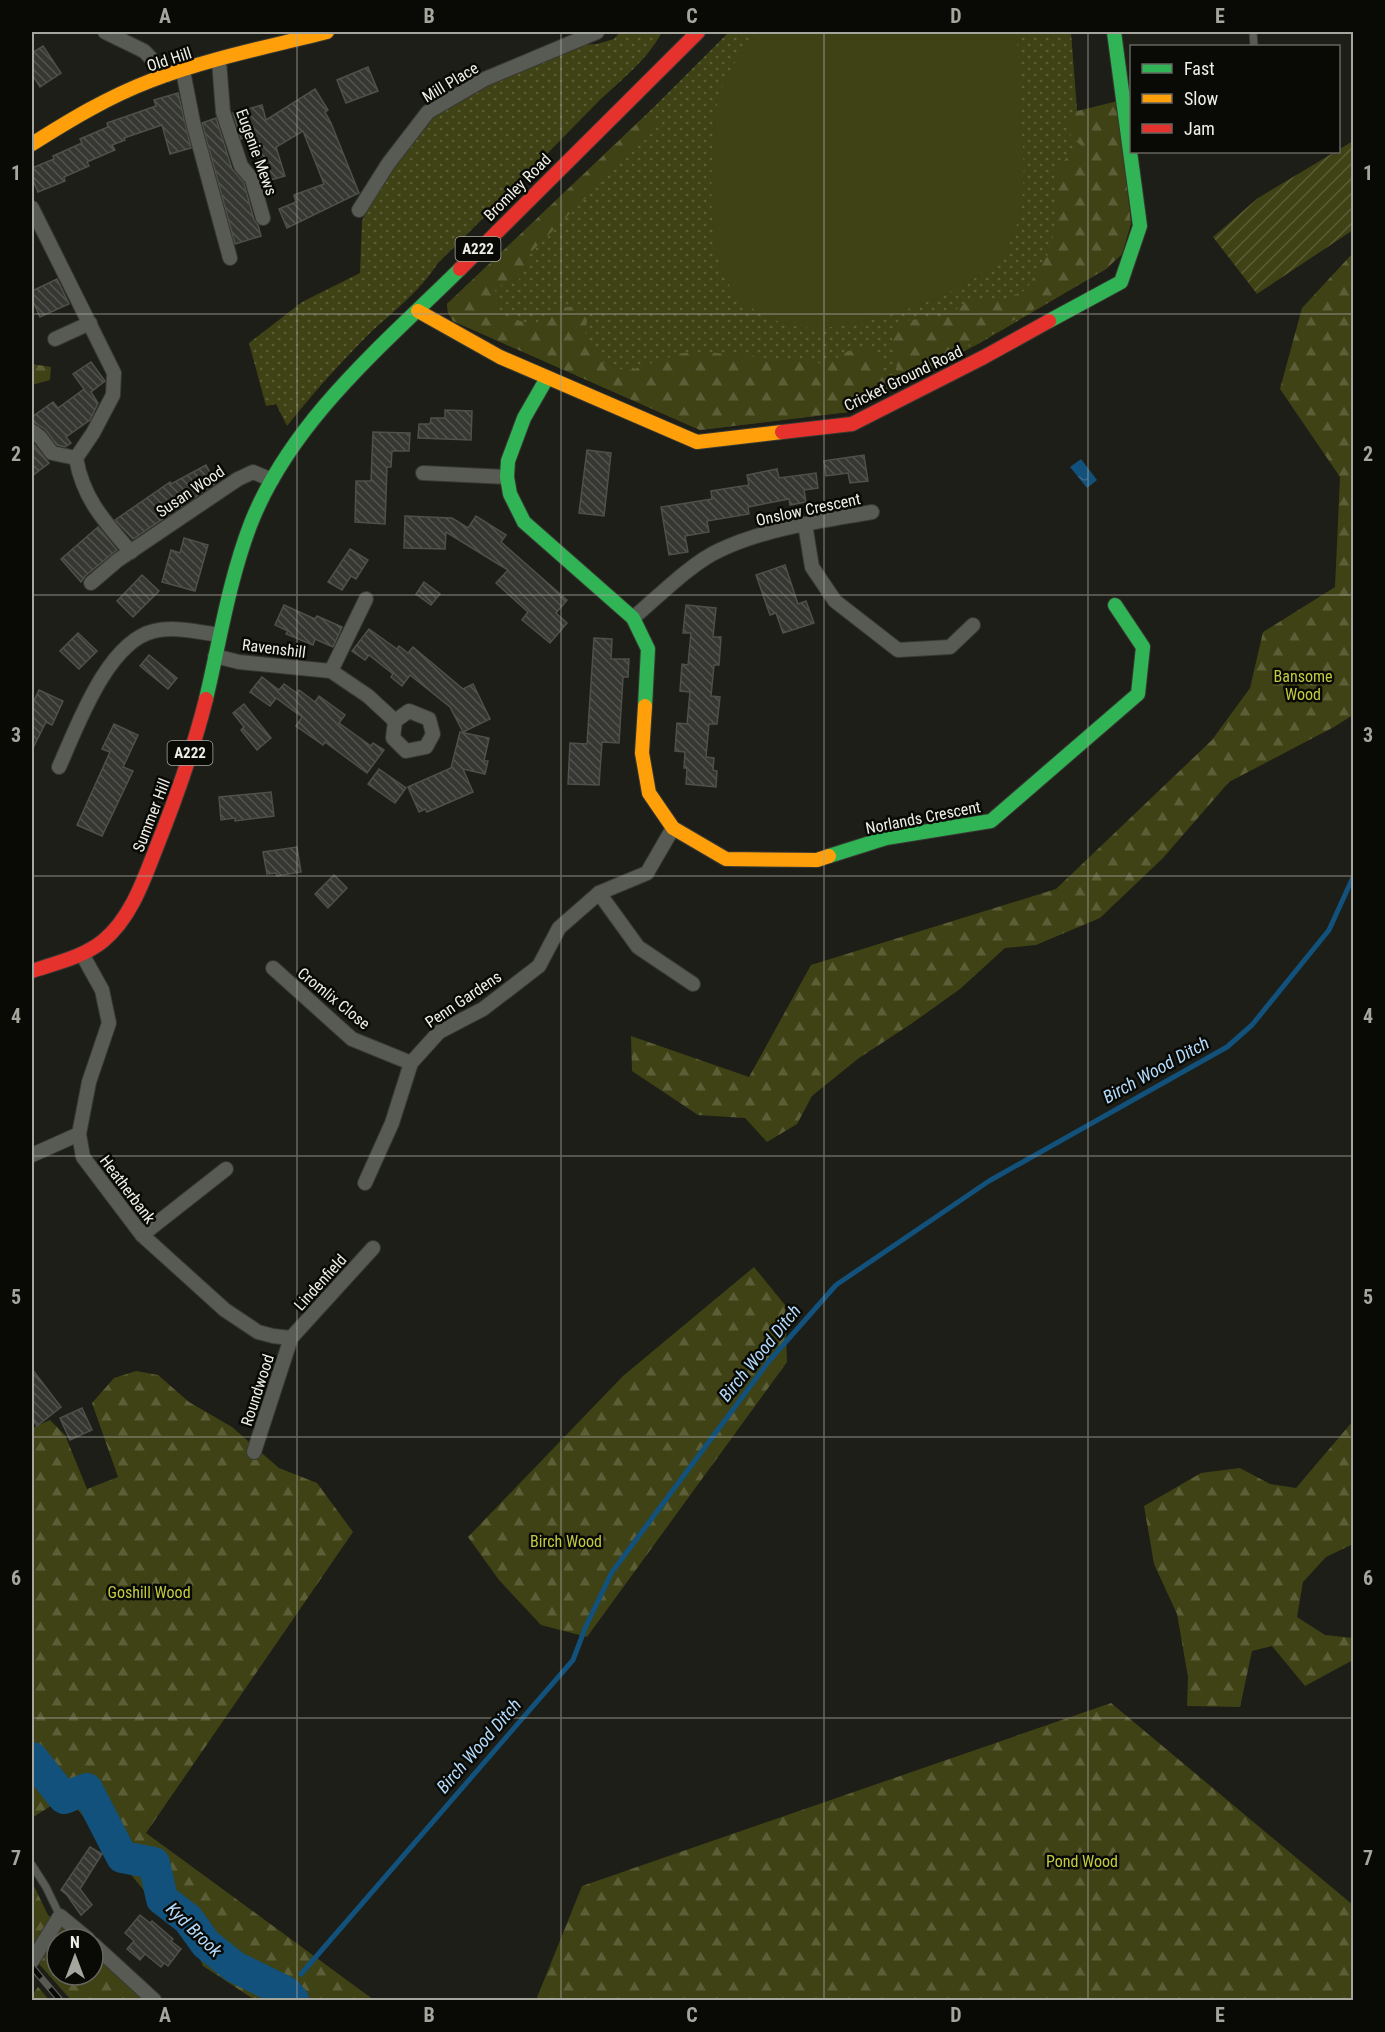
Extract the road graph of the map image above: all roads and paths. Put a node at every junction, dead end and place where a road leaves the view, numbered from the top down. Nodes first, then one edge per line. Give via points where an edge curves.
1 (105, 32) edge
2 (327, 32) edge
3 (597, 32) edge
4 (698, 32) edge
5 (1114, 32) edge
6 (219, 61) junction
7 (183, 71) junction
8 (167, 75) junction
9 (32, 144) edge
10 (1130, 151) edge
11 (1130, 153) edge
12 (32, 208) edge
13 (360, 210) dead end
14 (263, 218) dead end
15 (230, 258) dead end
16 (418, 311) junction
17 (90, 322) junction
18 (55, 339) dead end
19 (547, 378) junction
20 (32, 431) edge
21 (76, 458) junction
22 (423, 473) dead end
23 (507, 477) junction
24 (272, 480) junction
25 (872, 512) dead end
26 (805, 525) junction
27 (131, 552) junction
28 (91, 583) dead end
29 (366, 599) dead end
30 (1115, 606) dead end
31 (633, 618) junction
32 (973, 626) dead end
33 (219, 635) junction
34 (215, 656) junction
35 (331, 671) junction
36 (395, 721) dead end
37 (59, 767) dead end
38 (673, 828) junction
39 (599, 893) junction
40 (82, 954) junction
41 (273, 968) dead end
42 (32, 971) edge
43 (693, 984) dead end
44 (411, 1064) junction
45 (79, 1134) junction
46 (32, 1155) edge
47 (226, 1169) dead end
48 (365, 1183) dead end
49 (142, 1235) junction
50 (373, 1248) dead end
51 (291, 1338) junction
52 (254, 1452) dead end
53 (32, 1865) edge
54 (60, 1916) junction
55 (73, 1927) edge
56 (105, 1955) edge
57 (32, 1961) edge
58 (154, 2001) edge

1 - 8 street via 144,51
2 - 6 street, Old Hill
3 - 13 street, Mill Place via 485,79 428,112 388,164
4 - 16 street, Bromley Road / A222
5 - 10 street, Cricket Ground Road
6 - 7 street, Old Hill
6 - 14 street, Eugenie Mews via 223,111 241,166 252,179
7 - 8 street, Old Hill
7 - 15 street
8 - 9 street, Old Hill via 122,93
11 - 19 street, Cricket Ground Road via 1140,226 1121,282 852,424 697,442
12 - 17 street
16 - 19 street, Cricket Ground Road via 500,357
16 - 24 street, Bromley Road / A222 via 336,393
17 - 18 street
17 - 21 street via 114,373 113,395
19 - 23 street, Norlands Crescent via 521,427 508,461
20 - 21 street via 52,453
21 - 27 street via 80,478 99,515
22 - 23 street
23 - 31 street, Norlands Crescent via 510,494 524,522
24 - 27 street, Susan Wood via 253,472 238,478
24 - 33 street, Summer Hill / A222 via 238,557
25 - 26 street, Onslow Crescent
26 - 31 street, Onslow Crescent via 773,531 719,550
26 - 32 street via 812,567 835,602 898,650 950,647
27 - 28 street, Susan Wood
29 - 35 street
30 - 38 street, Norlands Crescent via 1143,647 1138,694 991,821 885,838 817,860 726,859
31 - 38 street, Norlands Crescent via 648,649 642,753 649,793
33 - 34 street, Summer Hill / A222
33 - 37 street via 157,630 131,643 99,681
34 - 35 street, Ravenshill
34 - 40 street, Summer Hill / A222 via 175,803 136,898 109,937
35 - 36 street, Ravenshill via 368,696
38 - 39 street, Penn Gardens via 647,873
39 - 43 street via 638,947
39 - 44 street, Penn Gardens via 560,928 539,966 483,1009 438,1032
40 - 42 street, Summer Hill / A222
40 - 45 street, Heatherbank via 102,990 109,1023 89,1082
41 - 44 street, Cromlix Close via 352,1039
44 - 48 street, Penn Gardens via 393,1123
45 - 46 street
45 - 49 street, Heatherbank via 83,1157
47 - 49 street
49 - 51 street, Heatherbank via 225,1310 258,1332
50 - 51 street, Lindenfield
51 - 52 street, Roundwood
53 - 54 lane
54 - 55 street
54 - 57 street
56 - 58 street

